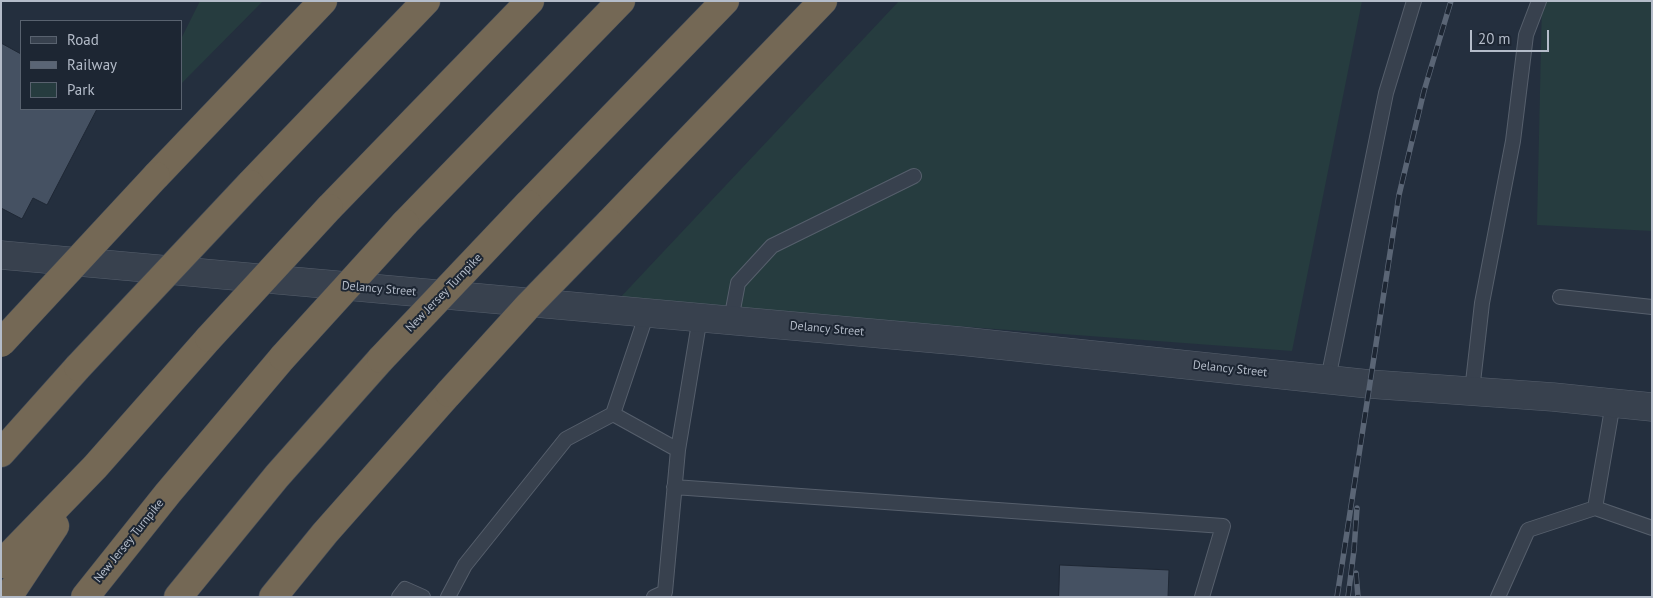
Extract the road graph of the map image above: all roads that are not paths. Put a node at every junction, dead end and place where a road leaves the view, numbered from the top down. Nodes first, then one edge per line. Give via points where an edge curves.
1 (323, 1) edge
2 (426, 1) edge
3 (530, 1) edge
4 (621, 1) edge
5 (725, 1) edge
6 (823, 1) edge
7 (1414, 1) edge
8 (1539, 1) edge
9 (914, 176) dead end
10 (1, 255) edge
11 (1560, 297) dead end
12 (1652, 307) edge
13 (647, 313) junction
14 (700, 317) junction
15 (730, 320) junction
16 (1, 343) edge
17 (1328, 379) junction
18 (1472, 391) junction
19 (1613, 403) junction
20 (1652, 406) edge
21 (614, 414) junction
22 (678, 450) junction
23 (1, 453) edge
24 (95, 467) junction
25 (674, 487) junction
26 (1595, 508) junction
27 (1652, 528) edge
28 (1, 564) edge
29 (8, 597) edge
30 (85, 597) edge
31 (178, 597) edge
32 (273, 597) edge
33 (399, 597) edge
34 (422, 597) edge
35 (448, 597) edge
36 (654, 597) edge
37 (1202, 597) edge
38 (1498, 597) edge

1 - 16 highway, bridge
2 - 23 highway, bridge via 250,184
3 - 24 highway, bridge via 330,208
4 - 30 highway, New Jersey Turnpike, bridge via 405,223 283,357
5 - 31 highway, New Jersey Turnpike, bridge via 382,359 277,476
6 - 32 highway, bridge via 530,305 338,518
7 - 17 lane via 1386,93
8 - 18 lane via 1526,35 1512,141 1482,303
9 - 15 lane via 772,246 738,283
10 - 13 street, Delancy Street
11 - 12 lane
13 - 14 street, Delancy Street
13 - 21 lane
14 - 15 street, Delancy Street
14 - 22 lane
15 - 17 street, Delancy Street
17 - 18 street, Delancy Street
18 - 19 street, Delancy Street
19 - 20 street, Delancy Street
19 - 26 lane
21 - 22 lane
21 - 35 lane via 566,439 466,565
22 - 25 lane
24 - 28 highway
24 - 29 highway
25 - 36 lane via 665,592
25 - 37 lane via 1223,526
26 - 27 lane
26 - 38 lane via 1528,530
33 - 34 lane via 405,589

